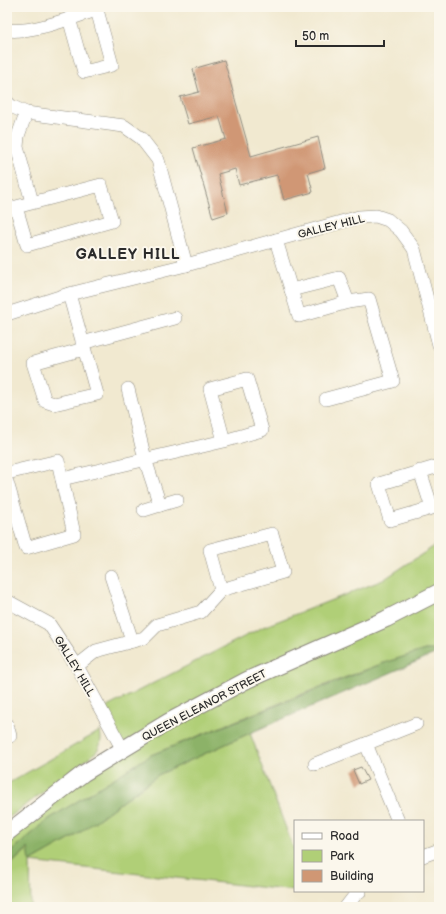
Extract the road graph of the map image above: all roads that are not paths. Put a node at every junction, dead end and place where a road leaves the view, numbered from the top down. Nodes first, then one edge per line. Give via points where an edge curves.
1 (69, 18) junction
2 (7, 30) edge
3 (7, 102) edge
4 (26, 113) junction
5 (32, 202) junction
6 (276, 240) junction
7 (186, 265) junction
8 (291, 290) junction
9 (69, 294) junction
10 (348, 302) junction
11 (435, 310) edge
12 (7, 314) edge
13 (175, 318) dead end
14 (439, 345) edge
15 (83, 346) junction
16 (128, 389) dead end
17 (326, 399) dead end
18 (224, 441) junction
19 (145, 459) junction
20 (439, 466) edge
21 (420, 471) dead end
22 (7, 473) edge
23 (62, 479) junction
24 (7, 482) edge
25 (177, 500) dead end
26 (160, 505) junction
27 (144, 510) dead end
28 (112, 576) dead end
29 (221, 590) junction
30 (439, 592) edge
31 (7, 601) edge
32 (132, 641) junction
33 (77, 666) junction
34 (7, 724) edge
35 (416, 724) dead end
36 (7, 737) edge
37 (366, 744) junction
38 (123, 750) junction
39 (315, 764) dead end
40 (398, 820) edge
41 (7, 834) edge
42 (439, 850) edge
43 (424, 856) edge
44 (359, 892) edge
45 (346, 907) edge

1 - 1 street via 97,10 112,65 84,72
1 - 2 street via 32,30
3 - 4 street
4 - 5 street via 17,147
4 - 7 street via 124,126 142,138 158,160
5 - 5 street via 16,207 27,245 112,221 101,185
6 - 7 street, GALLEY HILL
6 - 8 street
6 - 11 street, GALLEY HILL via 359,217 376,216 388,220 401,231 414,249
7 - 9 street, GALLEY HILL
8 - 10 street via 339,278
8 - 10 street via 299,316
9 - 12 street, GALLEY HILL
9 - 15 street
10 - 17 street via 369,299 392,381
11 - 14 street, GALLEY HILL
13 - 15 street
15 - 15 street via 97,394 54,404 45,401 33,363
16 - 19 street
18 - 18 street via 210,389 248,379 262,430
18 - 19 street
19 - 23 street
19 - 26 street
20 - 21 street
22 - 23 street via 58,461
23 - 24 street via 74,534 26,548
25 - 26 street
26 - 27 street
28 - 32 street
29 - 29 street via 283,572 272,534 210,550
29 - 32 street via 201,612 157,625 144,638
30 - 38 street, QUEEN ELEANOR STREET via 386,619 247,680 168,722
31 - 33 street, GALLEY HILL via 49,624
32 - 33 street via 96,651
33 - 38 street, GALLEY HILL
34 - 36 street via 10,736
35 - 37 street
37 - 39 street
37 - 40 street
38 - 41 street, QUEEN ELEANOR STREET via 84,773
42 - 43 street
44 - 45 street

